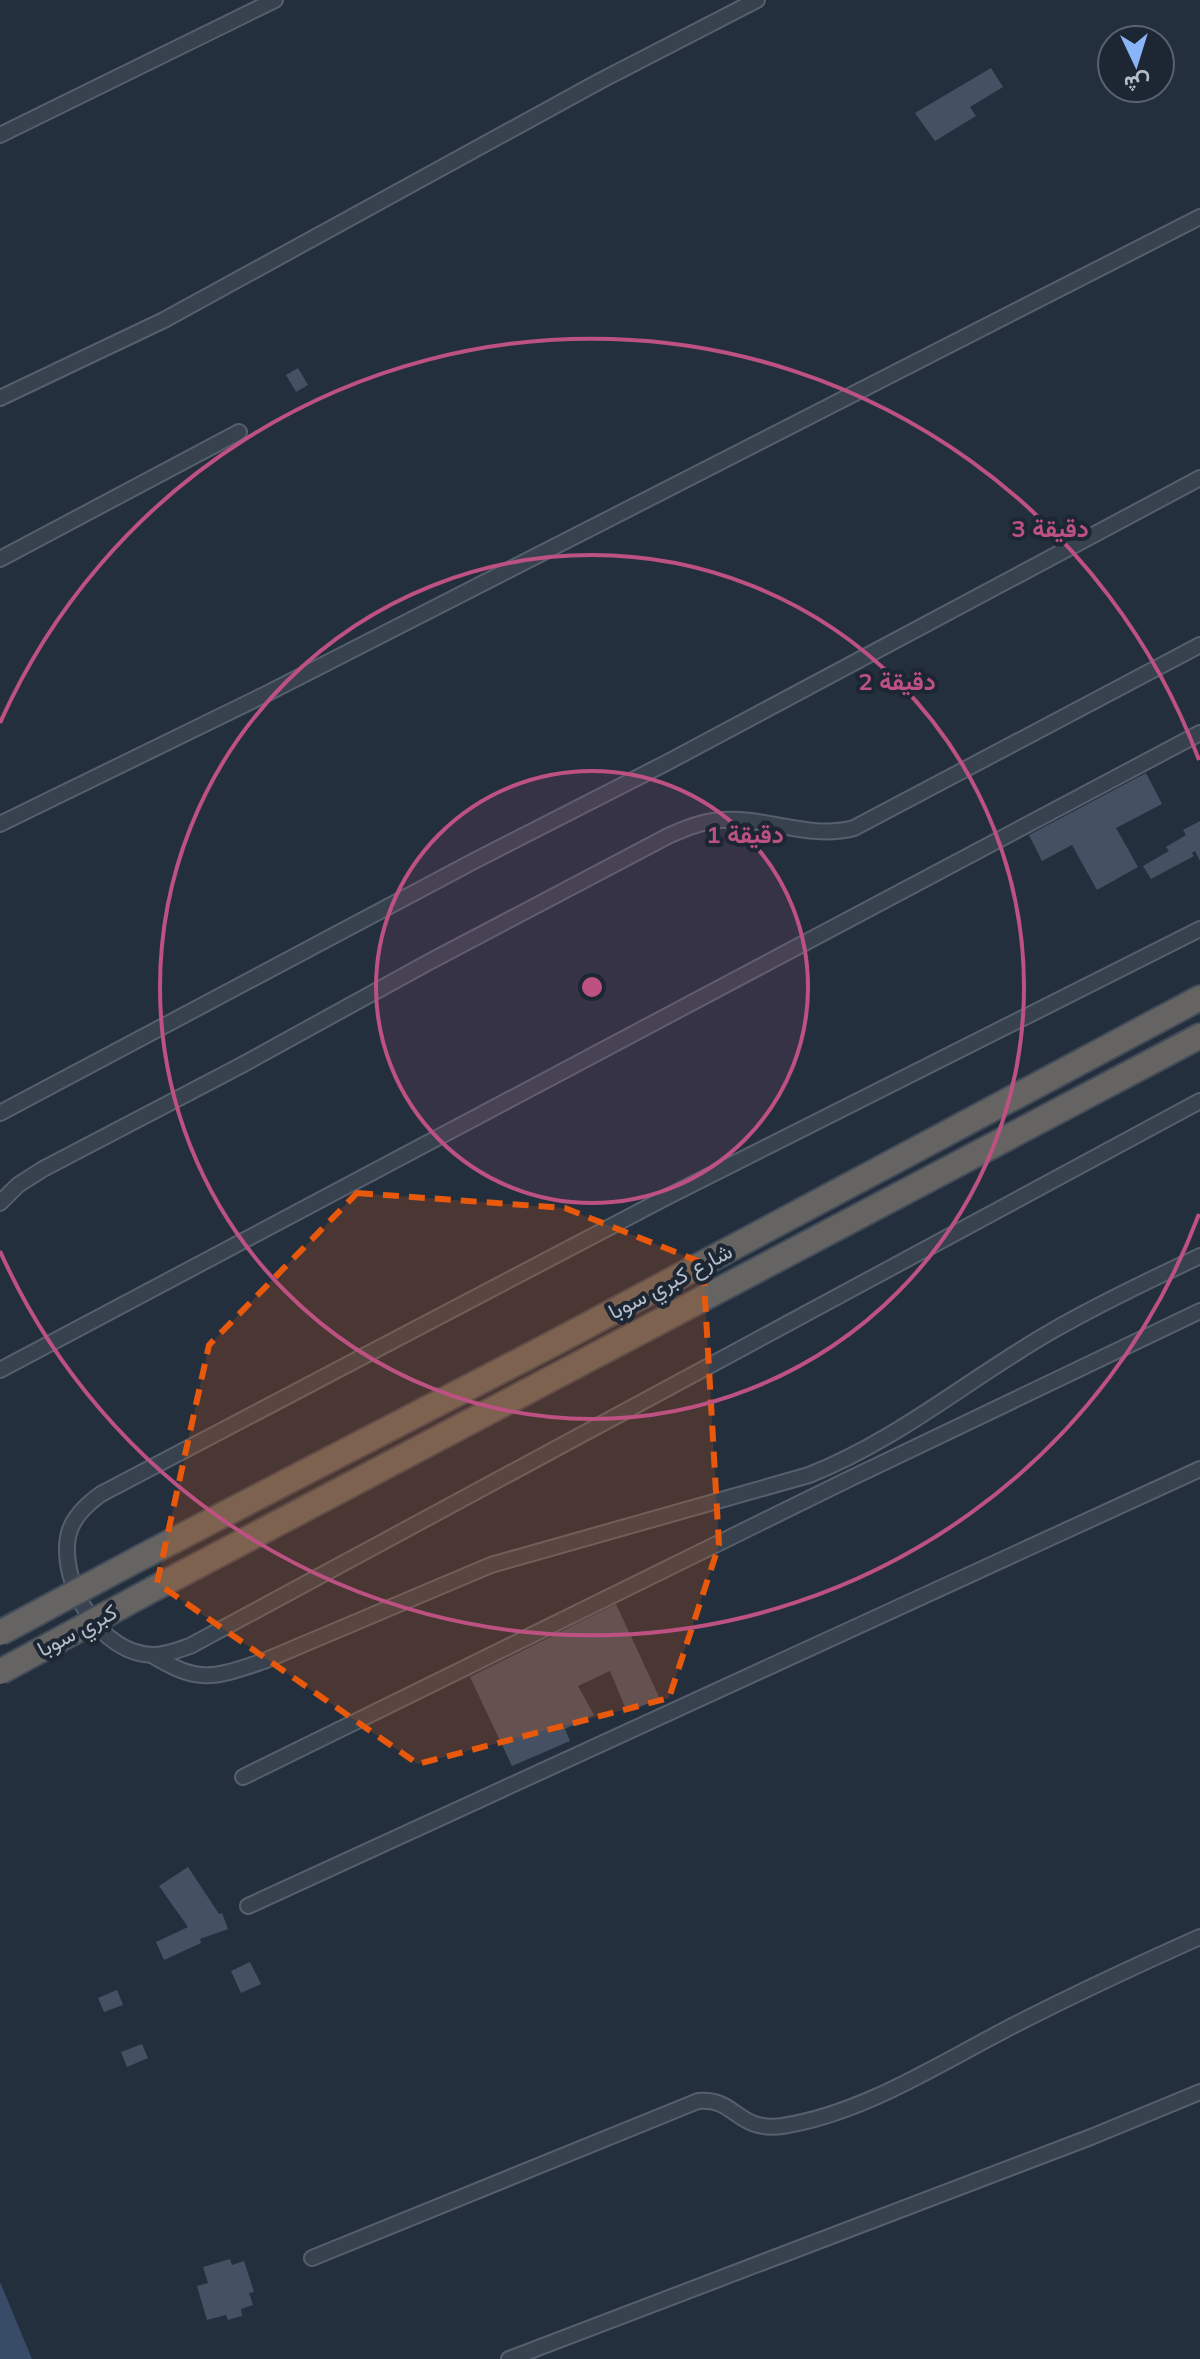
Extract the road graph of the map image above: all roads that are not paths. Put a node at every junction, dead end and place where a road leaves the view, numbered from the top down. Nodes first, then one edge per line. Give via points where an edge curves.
1 (275, 0) edge
2 (757, 0) edge
3 (0, 135) edge
4 (1200, 217) edge
5 (0, 398) edge
6 (239, 432) dead end
7 (1200, 478) edge
8 (0, 559) edge
9 (1200, 645) edge
10 (1200, 733) edge
11 (0, 824) edge
12 (1200, 929) edge
13 (1200, 998) edge
14 (1200, 1036) edge
15 (1200, 1101) edge
16 (0, 1113) edge
17 (0, 1203) edge
18 (1200, 1256) edge
19 (1200, 1311) edge
20 (0, 1370) edge
21 (1200, 1469) edge
22 (138, 1559) joint
23 (155, 1588) joint
24 (0, 1633) edge
25 (152, 1655) junction
26 (0, 1672) edge
27 (243, 1777) dead end
28 (248, 1906) dead end
29 (1200, 1937) edge
30 (1200, 2092) edge
31 (312, 2258) dead end
32 (509, 2359) edge

1 - 3 street
2 - 5 street via 164,320
4 - 11 street via 264,695
6 - 8 street
7 - 16 street
9 - 17 street via 854,828 824,832 723,819 668,836 43,1169
10 - 20 street
12 - 25 street via 681,1190 101,1494 86,1505 68,1536 68,1573 84,1610 101,1629 120,1644
13 - 22 highway, شارع كبري سوبا
14 - 23 highway, شارع كبري سوبا
15 - 25 street via 210,1637
18 - 25 street via 1052,1331 866,1450 809,1475 491,1565 231,1672 179,1672
19 - 27 street
21 - 28 street
22 - 24 highway, كبري سوبا, bridge
23 - 26 highway, كبري سوبا, bridge
29 - 31 street via 853,2105 764,2127 744,2121 717,2102 698,2101
30 - 32 street

